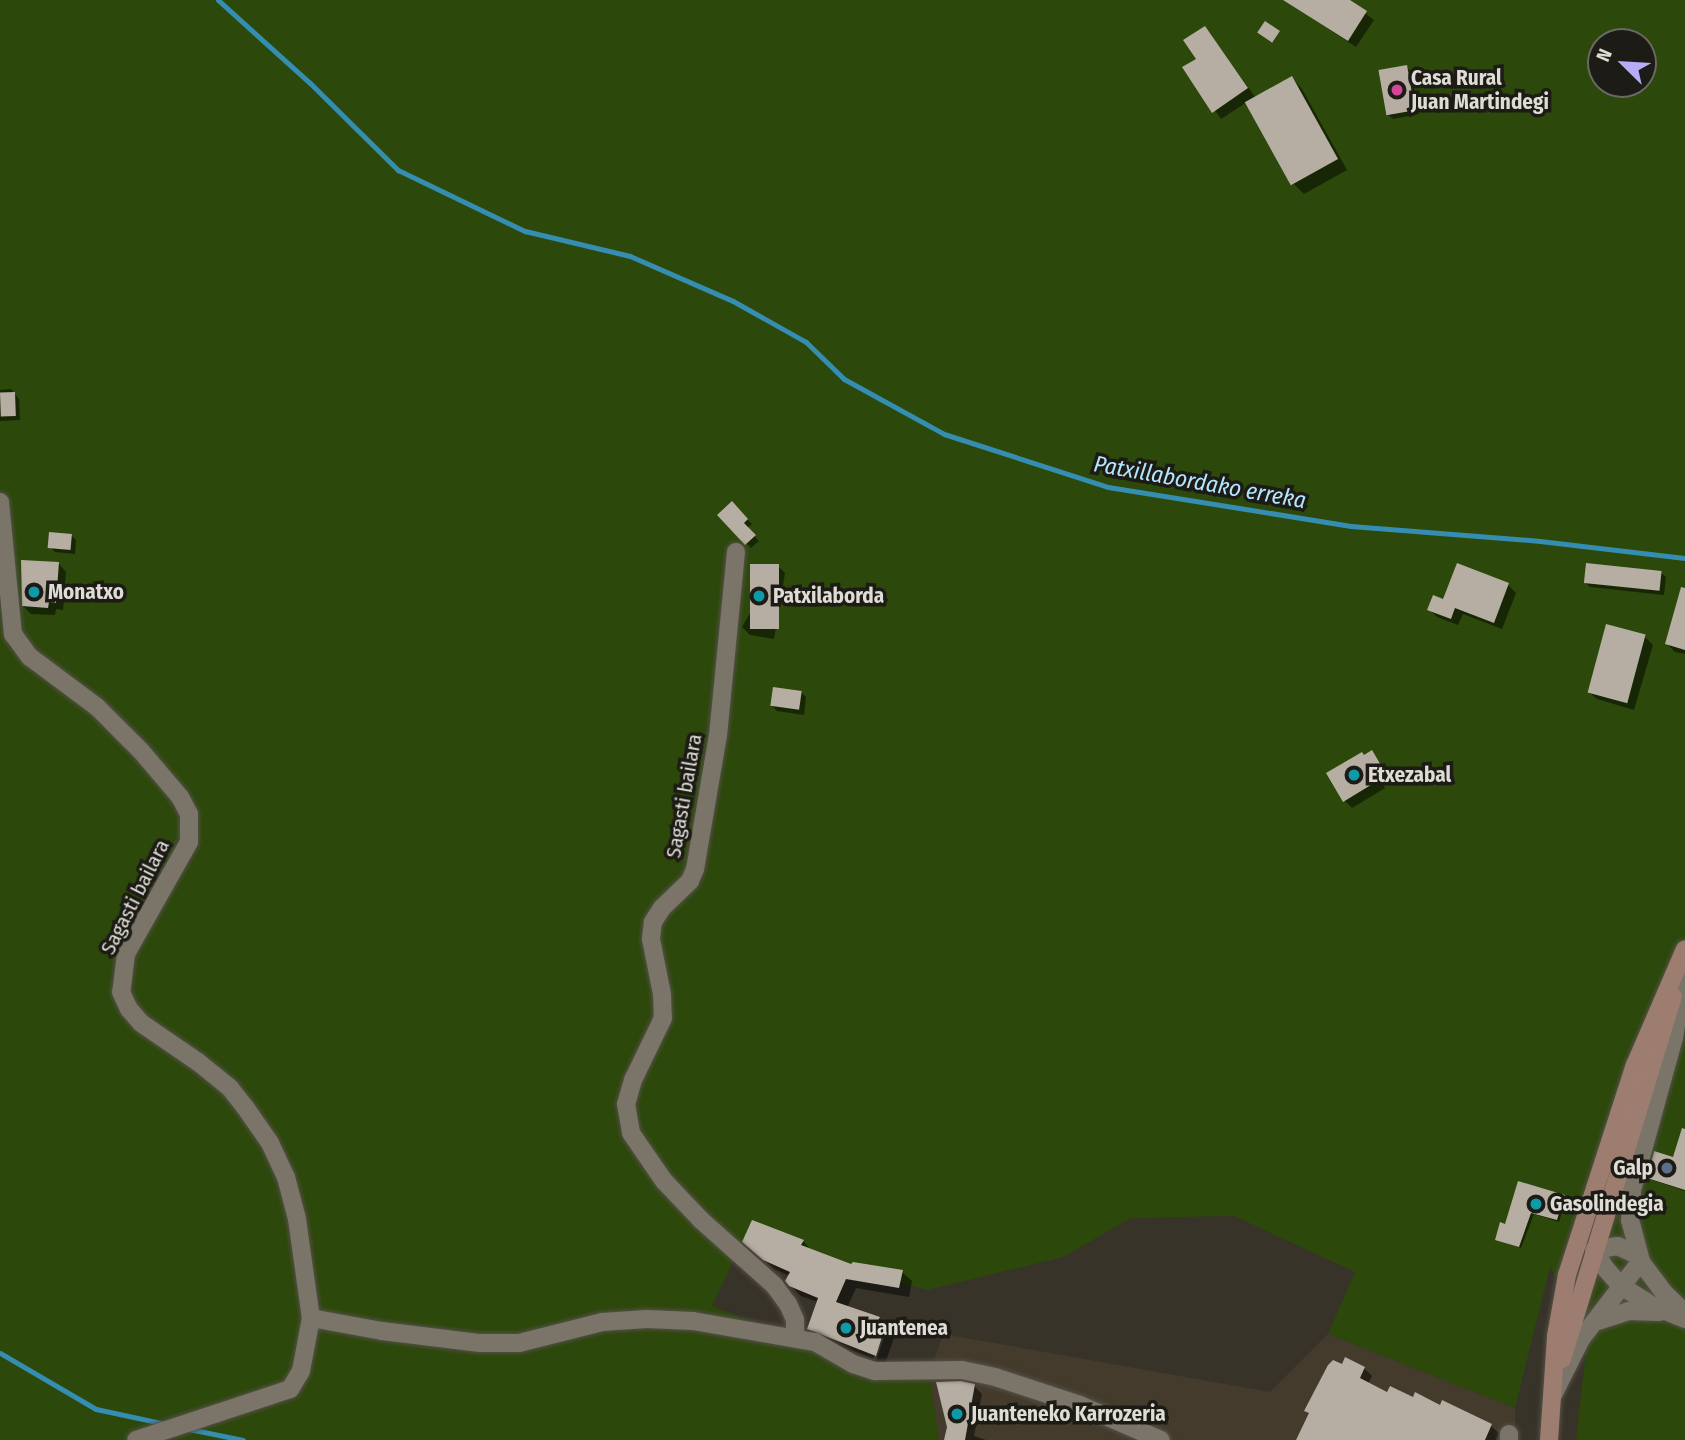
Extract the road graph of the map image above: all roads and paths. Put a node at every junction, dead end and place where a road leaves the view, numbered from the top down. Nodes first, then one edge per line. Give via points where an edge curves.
1 (0, 502) edge
2 (736, 552) dead end
3 (1682, 956) edge
4 (1606, 1153) junction
5 (1594, 1250) junction
6 (1641, 1261) junction
7 (1567, 1275) junction
8 (1621, 1286) junction
9 (1680, 1316) edge
10 (311, 1318) junction
11 (1591, 1323) junction
12 (795, 1337) junction
13 (1552, 1397) junction
14 (136, 1440) edge
15 (1161, 1440) edge
16 (1549, 1440) edge

1 - 10 street, Sagasti bailara via 13,634 30,657 97,707 141,751 190,814 189,842 126,954 121,992 141,1023 230,1088 270,1143 286,1177 297,1219
2 - 12 street, Sagasti bailara via 718,735 695,869 690,881 653,922 651,939 663,1018 625,1104 631,1133 664,1181 774,1285 795,1320
3 - 4 main road via 1634,1065
3 - 5 main road
3 - 6 street via 1674,1038 1632,1190 1630,1220
4 - 5 main road via 1606,1180 1591,1230
4 - 7 main road
5 - 6 street via 1618,1247
5 - 7 main road
5 - 8 street
5 - 13 main road
6 - 8 street
6 - 9 street
7 - 13 main road
8 - 9 street
8 - 11 street
9 - 11 street via 1629,1311
10 - 12 street via 480,1343 519,1343 602,1322 647,1319 693,1321
10 - 14 street, Sagasti bailara via 302,1371 290,1389
11 - 13 street
12 - 15 street via 875,1371 962,1370 995,1377 1080,1405
13 - 16 main road

